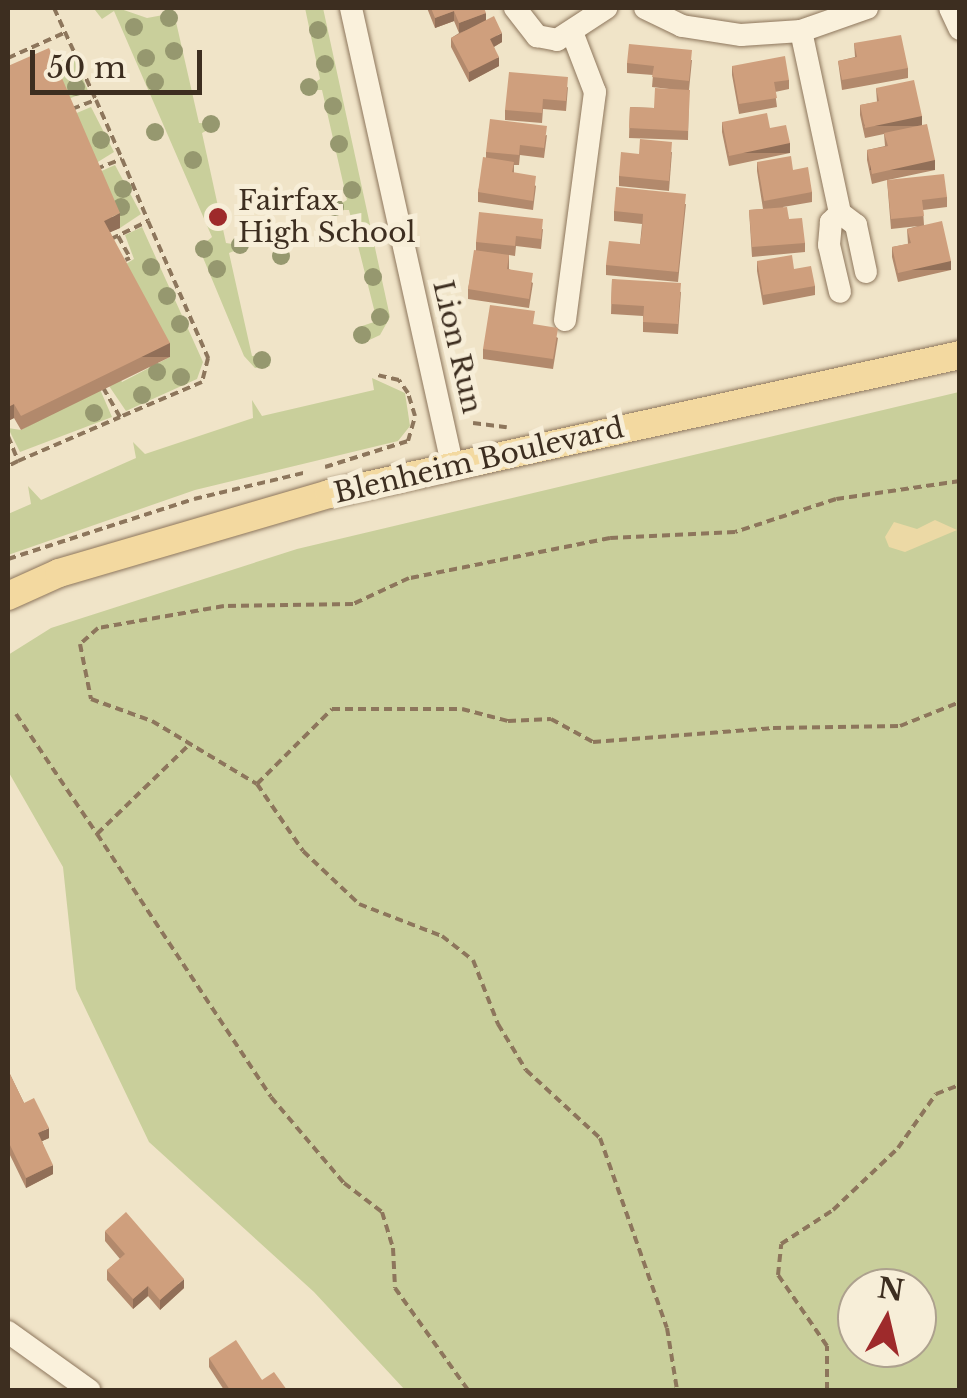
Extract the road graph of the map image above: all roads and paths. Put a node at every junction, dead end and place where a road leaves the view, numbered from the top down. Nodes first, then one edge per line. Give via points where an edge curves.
1 (54, 8) edge
2 (131, 8) edge
3 (167, 8) edge
4 (351, 8) edge
5 (515, 8) edge
6 (606, 8) edge
7 (645, 8) edge
8 (866, 8) edge
9 (950, 8) edge
10 (960, 29) edge
11 (66, 32) junction
12 (572, 32) junction
13 (801, 32) junction
14 (8, 58) edge
15 (96, 100) junction
16 (69, 110) edge
17 (122, 159) junction
18 (95, 169) edge
19 (840, 213) junction
20 (148, 221) junction
21 (118, 236) junction
22 (107, 240) edge
23 (120, 264) edge
24 (866, 272) dead end
25 (840, 292) dead end
26 (565, 320) dead end
27 (960, 355) edge
28 (377, 375) dead end
29 (102, 386) edge
30 (120, 417) junction
31 (8, 436) edge
32 (18, 461) junction
33 (8, 466) edge
34 (452, 466) junction
35 (960, 482) edge
36 (8, 559) edge
37 (8, 596) edge
38 (960, 702) edge
39 (16, 714) dead end
40 (189, 746) junction
41 (257, 784) junction
42 (97, 834) junction
43 (960, 1085) edge
44 (8, 1332) edge
45 (89, 1390) edge
46 (468, 1390) edge
47 (677, 1390) edge
48 (826, 1390) edge

1 - 11 path
2 - 3 path
4 - 34 street, Lion Run
5 - 12 street via 537,36 558,40
6 - 12 street
7 - 13 street via 701,31
8 - 13 street
9 - 10 street
11 - 14 path
11 - 15 path
12 - 26 street via 594,92
13 - 19 street
15 - 16 path
15 - 17 path
17 - 18 path
17 - 20 path
19 - 24 street via 856,225
19 - 25 street via 831,222 829,245
20 - 21 path
20 - 30 path via 208,358 206,372 202,382
21 - 22 path
21 - 23 path via 130,258
27 - 34 main road, Blenheim Boulevard
28 - 36 path via 399,380 408,393 415,416 408,441
29 - 30 path
30 - 32 path
31 - 32 path
32 - 33 path
34 - 37 main road, Blenheim Boulevard via 174,537
35 - 40 path via 836,499 734,532 610,538 445,570 408,578 353,604 224,606 98,628 80,644 91,699 152,721
38 - 41 path via 900,726 593,742 552,719 508,720 462,709 332,709
39 - 42 path
40 - 41 path
40 - 42 path
41 - 47 path via 303,851 359,904 442,936 473,960 498,1024 526,1070 600,1138 667,1328
42 - 46 path via 271,1097 344,1183 382,1212 393,1248 394,1288
43 - 48 path via 936,1094 898,1148 833,1210 781,1244 778,1275 828,1346
44 - 45 street

